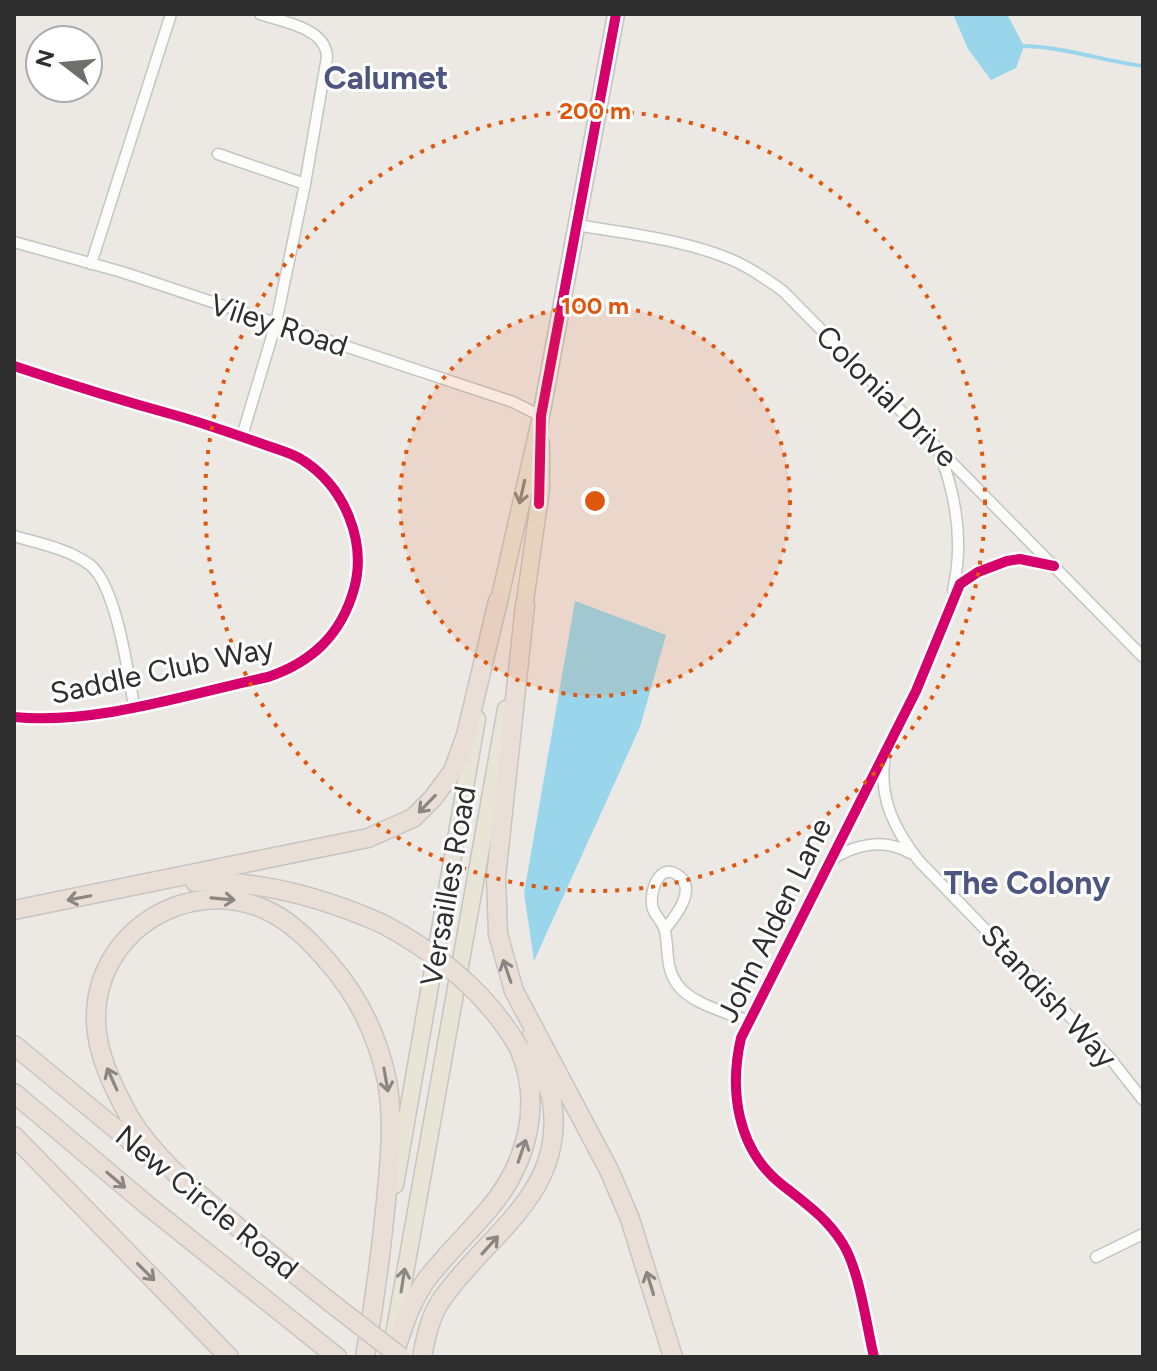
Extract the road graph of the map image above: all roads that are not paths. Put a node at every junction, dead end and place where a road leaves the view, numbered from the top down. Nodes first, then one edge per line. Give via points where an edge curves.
1 (171, 14) edge
2 (260, 14) edge
3 (616, 14) edge
4 (218, 154) dead end
5 (305, 184) junction
6 (577, 225) junction
7 (14, 242) edge
8 (91, 264) junction
9 (276, 323) junction
10 (14, 366) edge
11 (541, 416) junction
12 (242, 436) junction
13 (935, 444) junction
14 (14, 536) edge
15 (1054, 566) junction
16 (498, 601) junction
17 (950, 604) junction
18 (525, 605) junction
19 (1143, 657) edge
20 (134, 706) junction
21 (14, 717) edge
22 (887, 746) junction
23 (830, 861) junction
24 (919, 861) junction
25 (145, 884) junction
26 (14, 910) edge
27 (665, 929) junction
28 (526, 1015) junction
29 (748, 1021) junction
30 (14, 1045) edge
31 (14, 1093) edge
32 (1143, 1100) edge
33 (14, 1136) edge
34 (1143, 1234) edge
35 (254, 1241) junction
36 (1096, 1257) dead end
37 (379, 1273) junction
38 (333, 1354) edge
39 (229, 1357) edge
40 (365, 1357) edge
41 (392, 1357) edge
42 (401, 1357) edge
43 (422, 1357) edge
44 (673, 1357) edge
45 (874, 1357) edge

1 - 8 street
2 - 5 street via 309,32 327,48
3 - 6 main road, Versailles Road
4 - 5 street
5 - 9 street
6 - 11 main road, Versailles Road
6 - 13 street, Colonial Drive via 690,246 729,258 761,276 783,291
7 - 8 street, Viley Road
8 - 9 street, Viley Road
9 - 11 street, Viley Road
9 - 12 street
10 - 12 street, Saddle Club Way
11 -> 16 main road, Versailles Road
11 - 18 main road, Versailles Road via 541,489
12 - 20 street, Saddle Club Way via 306,462 339,498 356,538 356,581 350,602 330,636 295,667
13 - 15 street, Colonial Drive
13 - 17 street, John Alden Lane via 957,524 958,569
14 - 20 street via 68,553 96,570 111,598
15 - 17 street, John Alden Lane via 1020,559 992,565 965,579
15 - 19 street, Colonial Drive
16 -> 25 highway via 453,771 413,818 368,838
16 - 37 main road, Versailles Road
17 - 22 street, John Alden Lane
28 -> 18 highway via 504,961 496,905
41 -> 18 main road, Versailles Road
20 - 21 street, Saddle Club Way via 68,717
22 - 23 street, John Alden Lane
22 - 24 street, Standish Way via 883,778 888,811
23 - 24 street, Standish Way via 872,844 900,848
23 - 29 street, John Alden Lane
24 - 32 street, Standish Way via 1110,1058
25 -> 26 highway
41 -> 25 highway, bridge via 427,1279 490,1208 519,1160 531,1110 529,1077 519,1048 487,1004 448,966 383,924 323,901 257,886
27 - 27 street via 684,903 685,885 671,872 655,881 652,892 653,909
27 - 29 street via 667,961 677,984 700,1001
43 -> 28 highway via 441,1300 519,1213 548,1162 552,1102
44 -> 28 highway via 630,1219
29 - 45 street, John Alden Lane via 735,1068 743,1128 763,1167 829,1224 848,1253
30 - 35 highway, New Circle Road
31 -> 38 highway, New Circle Road
33 -> 39 highway
34 - 36 street
35 -> 37 highway via 157,1155 131,1119 103,1060 96,1023 109,962 130,933 162,910 205,898 267,910 297,931 343,979 369,1026 384,1068 391,1118
35 - 42 highway, New Circle Road, bridge
37 - 40 highway, Versailles Road

